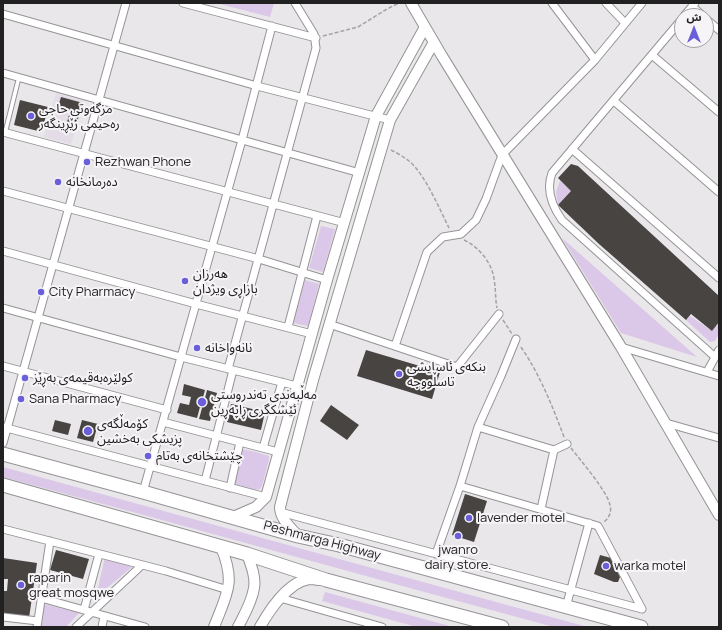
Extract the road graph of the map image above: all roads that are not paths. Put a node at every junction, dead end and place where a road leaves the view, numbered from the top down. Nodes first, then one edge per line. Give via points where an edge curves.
1 (126, 3) edge
2 (183, 3) edge
3 (295, 3) edge
4 (412, 3) edge
5 (552, 3) edge
6 (606, 3) edge
7 (642, 3) edge
8 (3, 14) edge
9 (625, 24) junction
10 (272, 26) junction
11 (425, 27) junction
12 (674, 28) edge
13 (316, 38) junction
14 (434, 42) junction
15 (114, 45) junction
16 (652, 55) junction
17 (595, 60) junction
18 (3, 73) edge
19 (18, 77) junction
20 (257, 86) junction
21 (303, 97) junction
22 (99, 100) junction
23 (614, 100) junction
24 (719, 112) edge
25 (376, 116) junction
26 (390, 120) junction
27 (4, 132) edge
28 (242, 140) junction
29 (572, 149) junction
30 (288, 152) junction
31 (84, 154) junction
32 (502, 155) junction
33 (360, 173) junction
34 (3, 191) edge
35 (228, 192) junction
36 (719, 192) edge
37 (274, 204) junction
38 (69, 208) junction
39 (317, 216) junction
40 (345, 223) junction
41 (212, 247) junction
42 (3, 251) edge
43 (258, 259) junction
44 (53, 265) junction
45 (302, 273) junction
46 (719, 278) edge
47 (327, 280) junction
48 (196, 304) junction
49 (3, 308) edge
50 (499, 314) road end
51 (243, 315) junction
52 (39, 318) junction
53 (329, 324) junction
54 (288, 327) junction
55 (312, 334) junction
56 (516, 339) road end
57 (395, 346) junction
58 (621, 347) junction
59 (719, 350) edge
60 (182, 357) junction
61 (715, 357) junction
62 (3, 366) edge
63 (231, 369) junction
64 (24, 371) junction
65 (707, 372) junction
66 (718, 374) edge
67 (282, 382) junction
68 (297, 386) junction
69 (166, 410) junction
70 (163, 422) junction
71 (666, 423) junction
72 (5, 427) edge
73 (478, 427) junction
74 (217, 436) junction
75 (719, 438) edge
76 (240, 442) junction
77 (3, 443) edge
78 (567, 444) road end
79 (263, 448) junction
80 (554, 450) junction
81 (278, 452) junction
82 (3, 454) edge
83 (150, 466) junction
84 (205, 481) junction
85 (3, 485) edge
86 (460, 486) junction
87 (230, 488) junction
88 (18, 489) junction
89 (143, 492) junction
90 (3, 493) edge
91 (266, 497) junction
92 (541, 509) junction
93 (280, 512) junction
94 (719, 515) edge
95 (233, 517) junction
96 (588, 523) junction
97 (3, 530) edge
98 (298, 536) junction
99 (50, 541) junction
100 (221, 547) junction
101 (99, 554) junction
102 (247, 554) junction
103 (436, 554) junction
104 (142, 565) junction
105 (326, 580) junction
106 (570, 589) junction
107 (228, 590) junction
108 (41, 598) junction
109 (280, 598) junction
110 (566, 606) junction
111 (87, 611) junction
112 (104, 616) junction
113 (3, 617) edge
114 (37, 624) edge
115 (76, 627) edge
116 (102, 627) edge
117 (145, 627) edge
118 (214, 627) edge
119 (238, 627) edge
120 (260, 627) edge
121 (382, 627) edge
122 (502, 627) edge
123 (641, 627) edge

1 - 15 street
2 - 10 street
3 - 13 street
4 - 11 main road
5 - 17 street
6 - 9 street
7 - 9 street
8 - 15 street
9 - 17 street
10 - 13 street
10 - 20 street
11 - 14 main road
11 - 25 main road
12 - 16 street
13 - 21 street via 316,48
14 - 26 main road
14 - 32 main road
15 - 20 street
15 - 22 street
16 - 23 street
16 - 24 street
17 - 32 street
18 - 19 street
19 - 22 street
19 - 27 lane
20 - 21 street
20 - 28 street
21 - 25 street
21 - 30 street
22 - 28 street
22 - 31 street
23 - 29 street
23 - 36 street
25 - 26 street
25 - 33 main road
26 - 53 main road
27 - 31 street
28 - 30 street
28 - 35 street
29 - 46 street
29 - 61 street via 552,173 549,182 550,195 562,220
30 - 33 street
30 - 37 street
31 - 35 street
31 - 38 street
32 - 57 street via 476,220 461,234 443,237 427,252
32 - 58 main road
33 - 40 main road
34 - 38 street
35 - 37 street
35 - 41 street
37 - 39 street
37 - 43 street
38 - 41 street
38 - 44 street
39 - 40 street
39 - 45 street
40 - 47 main road
41 - 43 street
41 - 48 street
42 - 44 street
43 - 45 street
43 - 51 street
44 - 48 street
44 - 52 street
45 - 47 street
45 - 54 street
47 - 55 main road
48 - 51 street
48 - 60 street
49 - 52 street
50 - 57 street via 457,367
51 - 54 street
51 - 63 street
52 - 60 street
52 - 64 street
53 - 57 street
53 - 93 main road via 280,504
54 - 55 street
55 - 68 main road
56 - 73 street
58 - 65 street
58 - 71 main road
59 - 61 street
60 - 63 street
60 - 69 street
61 - 65 street
62 - 64 street
63 - 67 street
63 - 74 street
64 - 69 street
64 - 72 street
65 - 66 street
67 - 68 street
67 - 79 street
68 - 81 main road
69 - 70 street
70 - 74 street
70 - 83 street
71 - 75 street
71 - 94 main road
72 - 77 street
72 - 83 street
73 - 80 street
73 - 86 street
74 - 76 street
74 - 84 street
76 - 79 street
76 - 87 street
78 - 80 street
79 - 81 street
80 - 92 street
81 - 91 main road
82 - 89 highway, Peshmarga Highway
83 - 84 street
83 - 89 street
84 - 87 street
85 - 88 highway
86 - 92 street
86 - 103 street
87 - 91 street
88 - 90 main road
88 - 100 highway
89 - 95 highway, Peshmarga Highway
91 - 95 main road via 256,507
92 - 96 street
93 - 98 main road
93 - 103 street
95 - 98 highway, Peshmarga Highway
96 - 106 street
96 - 106 street via 598,526 642,609
97 - 99 street
98 - 110 highway, Peshmarga Highway
99 - 101 street
99 - 108 street
100 - 102 highway
100 - 107 main road via 228,566
101 - 104 street
101 - 111 street
102 - 105 highway
102 - 119 main road via 254,589
103 - 106 street
104 - 107 street
104 - 111 street
105 - 109 main road via 308,579 291,588
105 - 122 highway
106 - 110 street
107 - 118 main road
108 - 111 street
108 - 114 street
109 - 120 main road
109 - 121 street
110 - 123 highway, Peshmarga Highway
111 - 112 street
111 - 115 street
112 - 116 street
112 - 117 street
113 - 114 street

